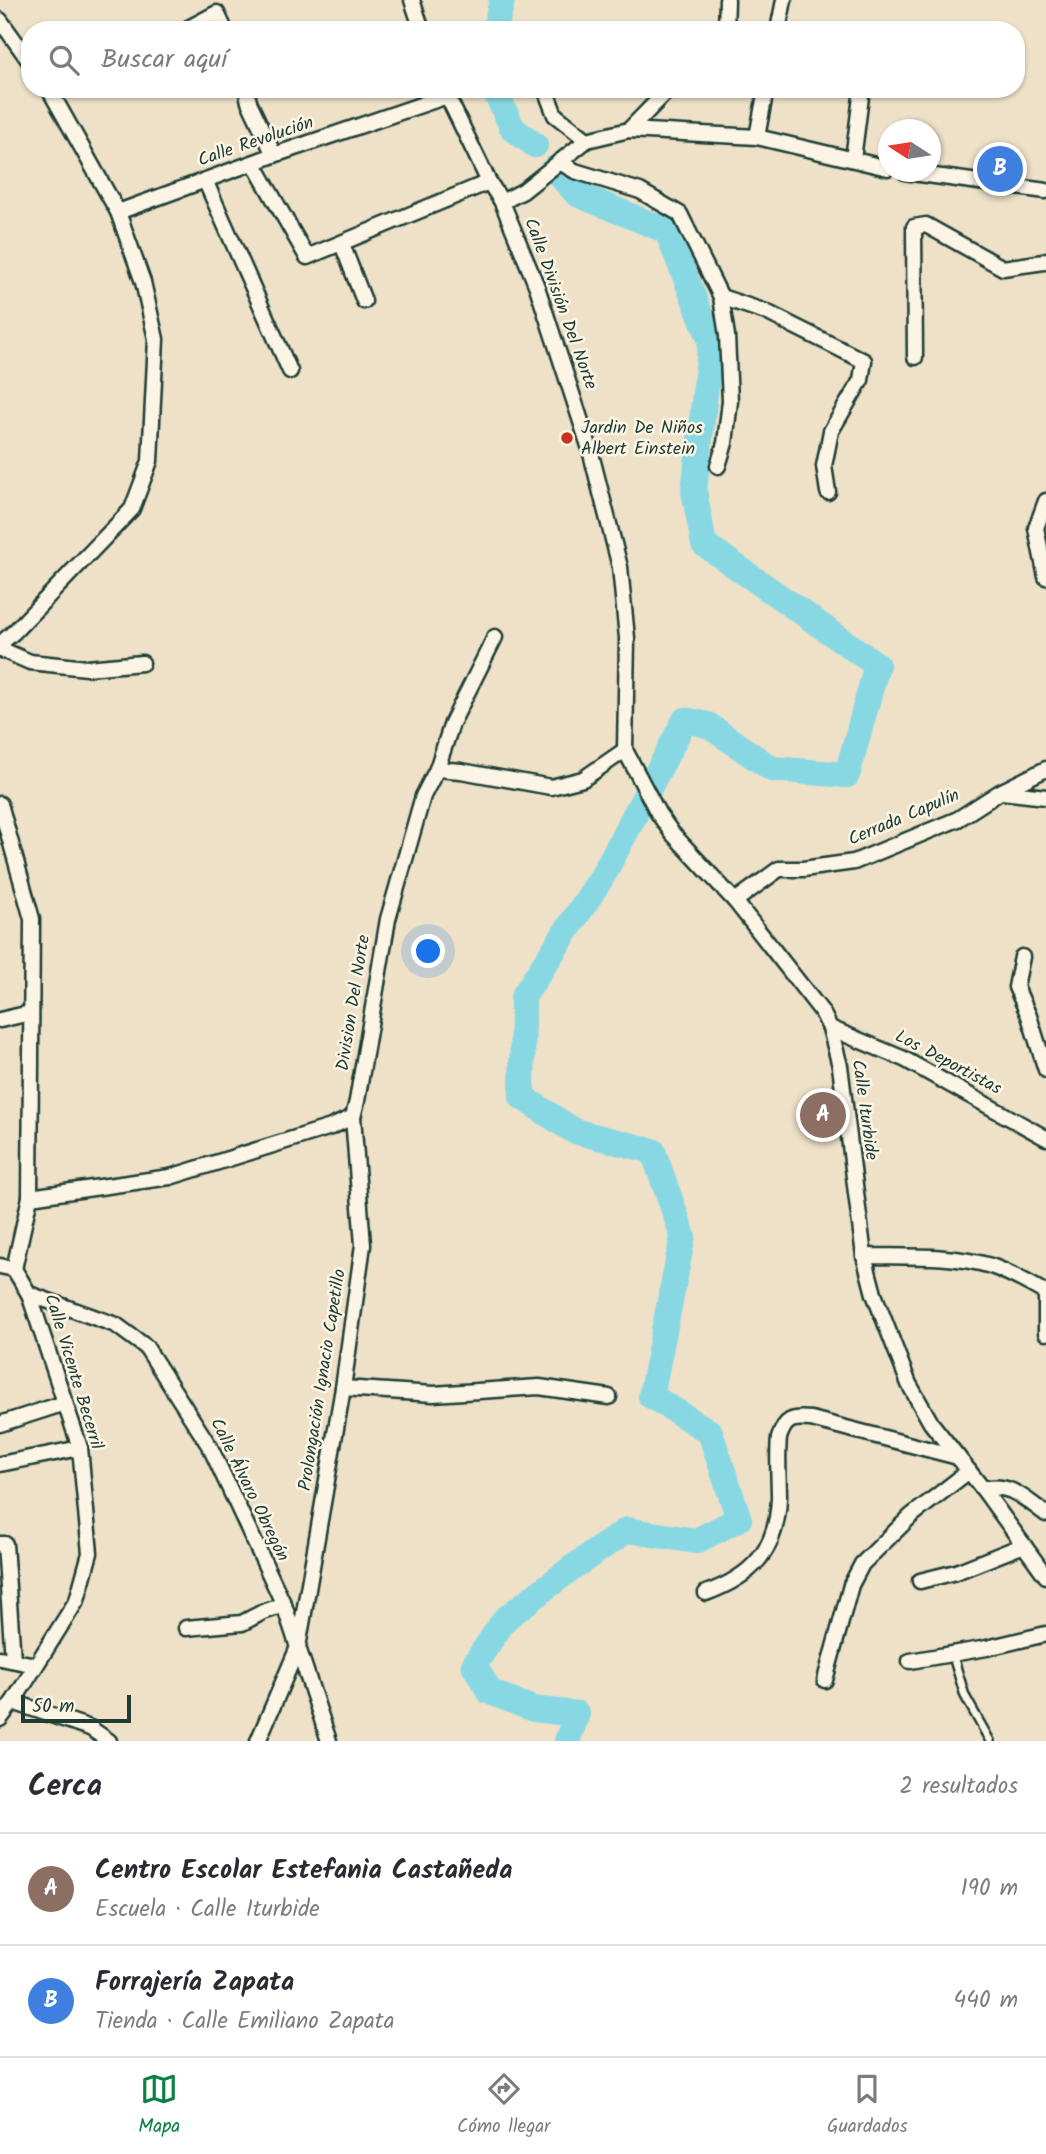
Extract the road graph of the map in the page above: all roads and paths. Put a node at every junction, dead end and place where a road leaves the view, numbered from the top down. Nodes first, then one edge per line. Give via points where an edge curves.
1 (412, 0) edge
2 (727, 0) edge
3 (784, 0) edge
4 (0, 20) edge
5 (202, 21) edge
6 (221, 21) edge
7 (419, 21) edge
8 (726, 21) edge
9 (780, 21) edge
10 (21, 49) edge
11 (54, 98) edge
12 (248, 98) edge
13 (431, 98) edge
14 (447, 98) edge
15 (548, 98) edge
16 (660, 98) edge
17 (764, 98) edge
18 (861, 98) edge
19 (629, 130) junction
20 (757, 137) junction
21 (587, 140) junction
22 (274, 155) junction
23 (853, 159) junction
24 (559, 162) junction
25 (254, 164) junction
26 (878, 165) edge
27 (941, 177) edge
28 (205, 180) junction
29 (489, 182) junction
30 (1046, 191) edge
31 (502, 202) junction
32 (118, 212) junction
33 (342, 244) junction
34 (1046, 260) edge
35 (721, 297) junction
36 (364, 301) dead end
37 (915, 357) dead end
38 (290, 371) dead end
39 (718, 466) dead end
40 (828, 492) dead end
41 (1046, 501) edge
42 (1046, 577) edge
43 (495, 637) dead end
44 (0, 647) edge
45 (142, 663) dead end
46 (628, 755) junction
47 (437, 769) junction
48 (1046, 769) edge
49 (1000, 792) junction
50 (1046, 797) edge
51 (0, 804) edge
52 (4, 833) edge
53 (735, 901) junction
54 (1022, 957) dead end
55 (30, 1013) junction
56 (0, 1020) edge
57 (831, 1028) junction
58 (1046, 1070) edge
59 (353, 1117) junction
60 (1046, 1138) edge
61 (30, 1198) junction
62 (864, 1256) junction
63 (7, 1267) edge
64 (1046, 1293) edge
65 (29, 1294) junction
66 (1046, 1333) edge
67 (343, 1388) junction
68 (609, 1397) dead end
69 (65, 1404) junction
70 (0, 1424) edge
71 (80, 1448) junction
72 (958, 1457) junction
73 (0, 1464) edge
74 (969, 1471) junction
75 (983, 1489) junction
76 (1046, 1514) edge
77 (0, 1544) edge
78 (1024, 1545) junction
79 (1046, 1577) edge
80 (920, 1581) dead end
81 (706, 1593) dead end
82 (284, 1605) junction
83 (186, 1628) dead end
84 (1046, 1633) edge
85 (298, 1647) junction
86 (952, 1653) junction
87 (6, 1659) edge
88 (910, 1661) dead end
89 (36, 1665) junction
90 (825, 1680) dead end
91 (13, 1702) junction
92 (0, 1719) edge
93 (109, 1741) edge
94 (258, 1741) edge
95 (329, 1741) edge
96 (990, 1741) edge

1 - 7 street
2 - 8 street
3 - 9 street
4 - 10 street
5 - 6 street via 218,13
11 - 32 street
12 - 22 street
13 - 22 street, Calle Revolución
14 - 29 street, Calle División Del Norte
15 - 21 street via 555,115
16 - 19 street
17 - 20 street
18 - 23 street
19 - 20 street
19 - 21 street
20 - 23 street
21 - 24 street
22 - 25 street, Calle Revolución
23 - 26 street
24 - 31 street
24 - 35 street via 640,191 680,214
25 - 28 street, Calle Revolución
25 - 33 street via 307,257
27 - 30 street
28 - 32 street, Calle Revolución
28 - 38 street
29 - 31 street, Calle División Del Norte
29 - 33 street
31 - 46 street, Calle División Del Norte via 537,287 589,446 620,567 627,638
32 - 44 street via 144,282 156,338 150,461 132,509
33 - 36 street
34 - 37 street via 1003,268 926,225 914,226
35 - 39 street via 730,401
35 - 40 street via 766,312 863,361 861,380 831,432 824,466
41 - 42 street via 1036,528
43 - 47 street, Division Del Norte via 452,723
44 - 45 street via 30,662 87,668
46 - 47 street via 583,779 551,787
46 - 53 street, Calle Iturbide via 672,833
47 - 59 street, Division Del Norte via 423,796 388,919
48 - 49 street, Cerrada Capulín
49 - 50 street
49 - 53 street, Cerrada Capulín via 958,819 854,862 779,869
51 - 52 street
52 - 55 street via 32,919
53 - 57 street, Calle Iturbide
54 - 58 street via 1016,987
55 - 56 street
55 - 61 street
57 - 60 street, Los Deportistas via 904,1059
57 - 62 street, Calle Iturbide
59 - 61 street via 170,1177
59 - 67 street, Prolongación Ignacio Capetillo via 363,1245
61 - 63 street
62 - 64 street via 979,1264 1010,1273
62 - 72 street, Calle Iturbide via 909,1384
63 - 65 street, Calle Vicente Becerril
64 - 66 street
65 - 69 street, Calle Vicente Becerril
65 - 82 street, Calle Álvaro Obregón via 116,1325 146,1347 210,1447
67 - 68 street via 433,1394 539,1387
67 - 85 street, Prolongación Ignacio Capetillo
69 - 70 street
69 - 71 street, Calle Vicente Becerril
71 - 73 street
71 - 89 street, Calle Vicente Becerril via 90,1553 77,1600
72 - 74 street, Calle Iturbide
72 - 81 street via 811,1419 790,1419 779,1438 779,1497 772,1538 745,1574
74 - 75 street, Calle Iturbide
74 - 90 street via 911,1516 862,1564 851,1585
75 - 76 street via 1006,1488
75 - 78 street, Calle Iturbide
77 - 87 street via 5,1544
78 - 79 street, Calle Iturbide
78 - 80 street
82 - 83 street via 242,1623
82 - 85 street, Calle Álvaro Obregón
84 - 86 street
85 - 94 street
85 - 95 street, Calle Álvaro Obregón
86 - 88 street
86 - 96 lane via 965,1696
87 - 89 street
89 - 91 street, Calle Vicente Becerril
91 - 92 street, Calle Vicente Becerril
91 - 93 street via 90,1728

